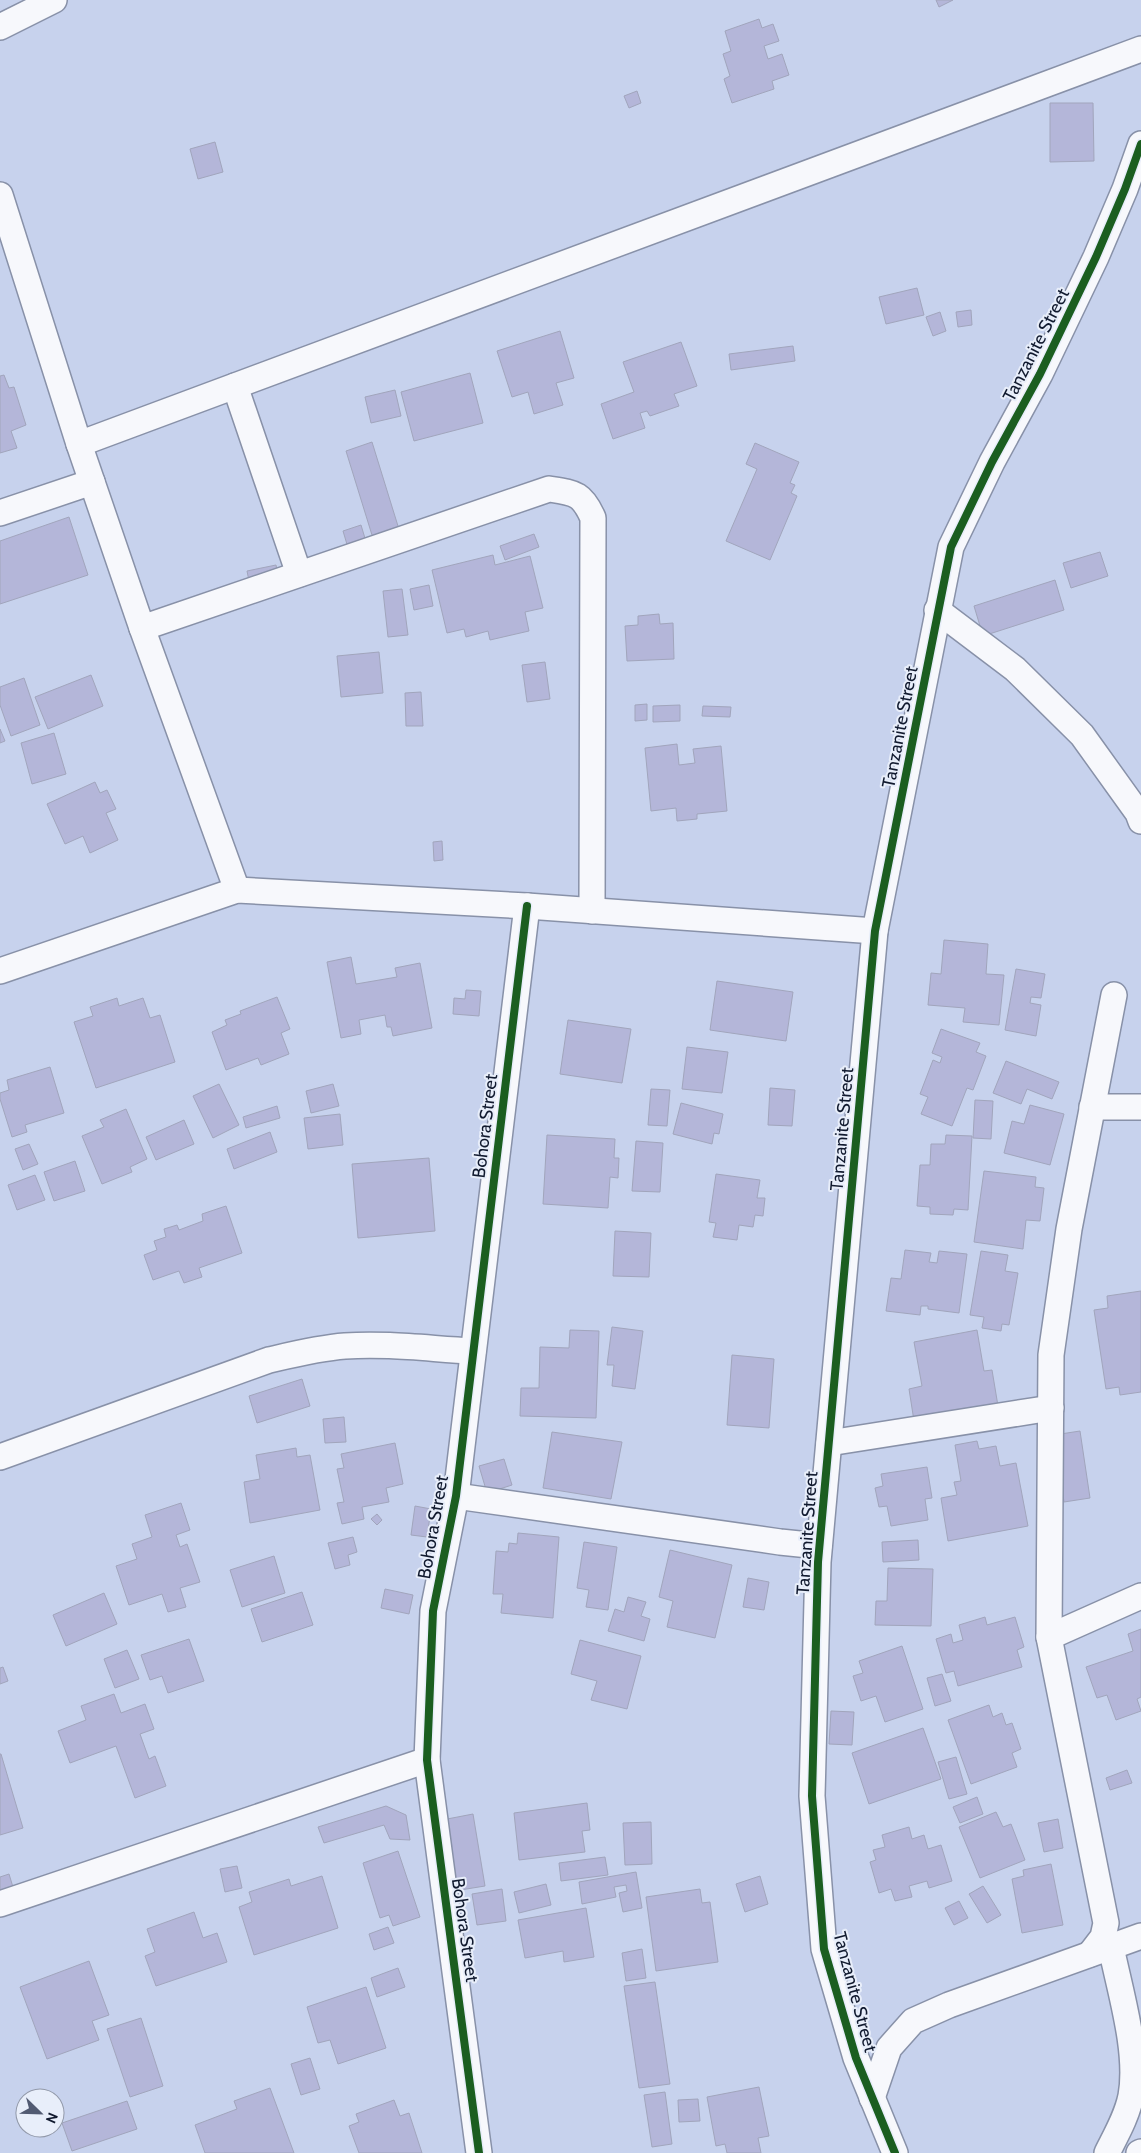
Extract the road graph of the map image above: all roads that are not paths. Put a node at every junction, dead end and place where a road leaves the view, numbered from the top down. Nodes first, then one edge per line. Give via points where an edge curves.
1 (54, 0) edge
2 (0, 27) edge
3 (1141, 49) edge
4 (1141, 144) edge
5 (0, 195) edge
6 (235, 386) junction
7 (79, 444) junction
8 (92, 482) junction
9 (0, 513) edge
10 (299, 574) junction
11 (937, 610) junction
12 (142, 628) junction
13 (1141, 821) edge
14 (237, 890) junction
15 (527, 906) junction
16 (592, 911) junction
17 (875, 932) junction
18 (0, 971) edge
19 (1114, 995) dead end
20 (1141, 1107) edge
21 (1092, 1108) junction
22 (473, 1352) junction
23 (1050, 1408) junction
24 (829, 1443) junction
25 (0, 1457) edge
26 (456, 1496) junction
27 (819, 1546) junction
28 (1141, 1596) edge
29 (1049, 1637) junction
30 (427, 1760) junction
31 (0, 1904) edge
32 (1141, 1936) edge
33 (1101, 1950) junction
34 (872, 2098) junction
35 (479, 2153) edge
36 (895, 2153) edge
37 (1107, 2153) edge

1 - 2 street
3 - 6 street
4 - 11 street, Tanzanite Street via 1092,266 950,547
5 - 7 street
6 - 7 street
6 - 10 street
7 - 8 street
8 - 9 street
8 - 12 street
10 - 12 street
10 - 16 street via 549,489 569,492 586,501 593,518
11 - 13 street via 1015,669 1082,735
11 - 17 street, Tanzanite Street
12 - 14 street
14 - 15 street
14 - 18 street
15 - 16 street
15 - 22 street, Bohora Street
16 - 17 street
17 - 24 street, Tanzanite Street
19 - 21 street
20 - 21 street
21 - 23 street via 1069,1229 1051,1355
22 - 25 street via 379,1345 312,1350 269,1360
22 - 26 street, Bohora Street
23 - 24 street
23 - 29 street
24 - 27 street, Tanzanite Street
26 - 27 street
26 - 30 street, Bohora Street via 433,1611
27 - 34 street, Tanzanite Street via 812,1796 824,1949 856,2058
28 - 29 street
29 - 33 street via 1106,1924
30 - 31 street
30 - 35 street, Bohora Street
32 - 33 street
33 - 34 street via 949,2005 914,2021 889,2048
33 - 37 street via 1128,2024 1132,2068 1131,2096
34 - 36 street, Tanzanite Street

